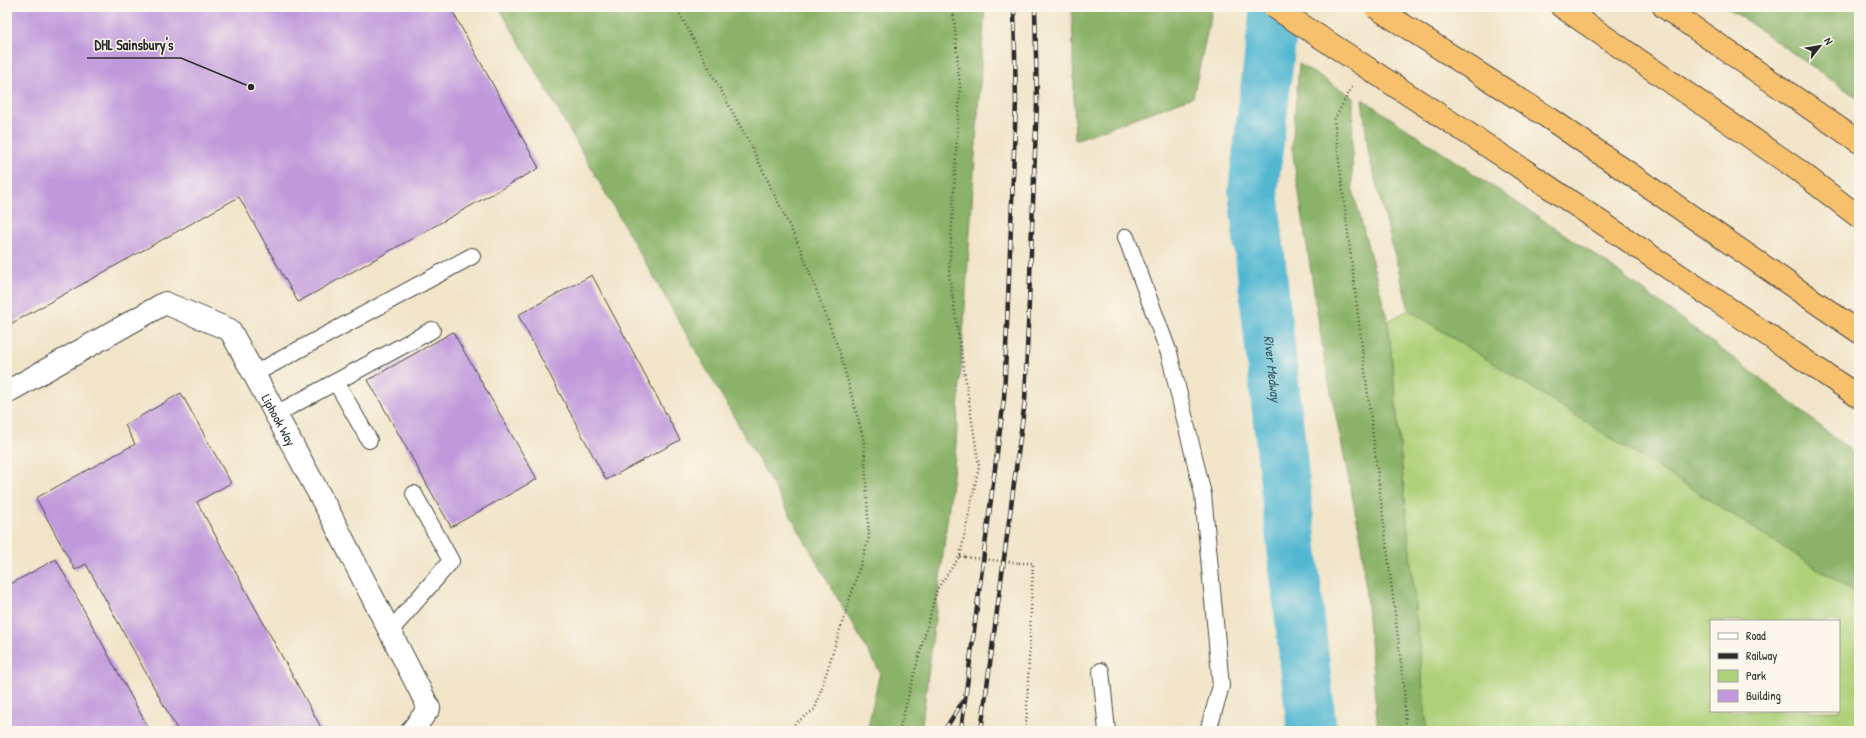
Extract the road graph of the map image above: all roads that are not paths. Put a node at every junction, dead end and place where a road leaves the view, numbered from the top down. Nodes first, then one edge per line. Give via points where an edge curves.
1 (1274, 7) edge
2 (1375, 7) edge
3 (1562, 7) edge
4 (1664, 7) edge
5 (1859, 142) edge
6 (1859, 218) edge
7 (1126, 237) dead end
8 (472, 256) dead end
9 (432, 330) dead end
10 (1859, 332) edge
11 (254, 374) junction
12 (336, 382) junction
13 (7, 392) edge
14 (1859, 397) edge
15 (276, 414) junction
16 (369, 440) dead end
17 (414, 494) dead end
18 (390, 631) junction
19 (1101, 671) dead end
20 (412, 731) edge
21 (1106, 731) edge
22 (1208, 731) edge

1 - 14 highway, bridge via 1521,168
2 - 10 highway, bridge via 1549,118
3 - 6 highway via 1798,170
4 - 5 highway
7 - 22 lane via 1169,353 1203,494 1221,686
8 - 11 lane
9 - 12 lane
11 - 13 street, Liphook Way via 230,330 164,303
11 - 15 street, Liphook Way
12 - 15 lane
12 - 16 lane
15 - 18 street, Liphook Way
17 - 18 lane via 451,561
18 - 20 street, Liphook Way via 429,708
19 - 21 lane

